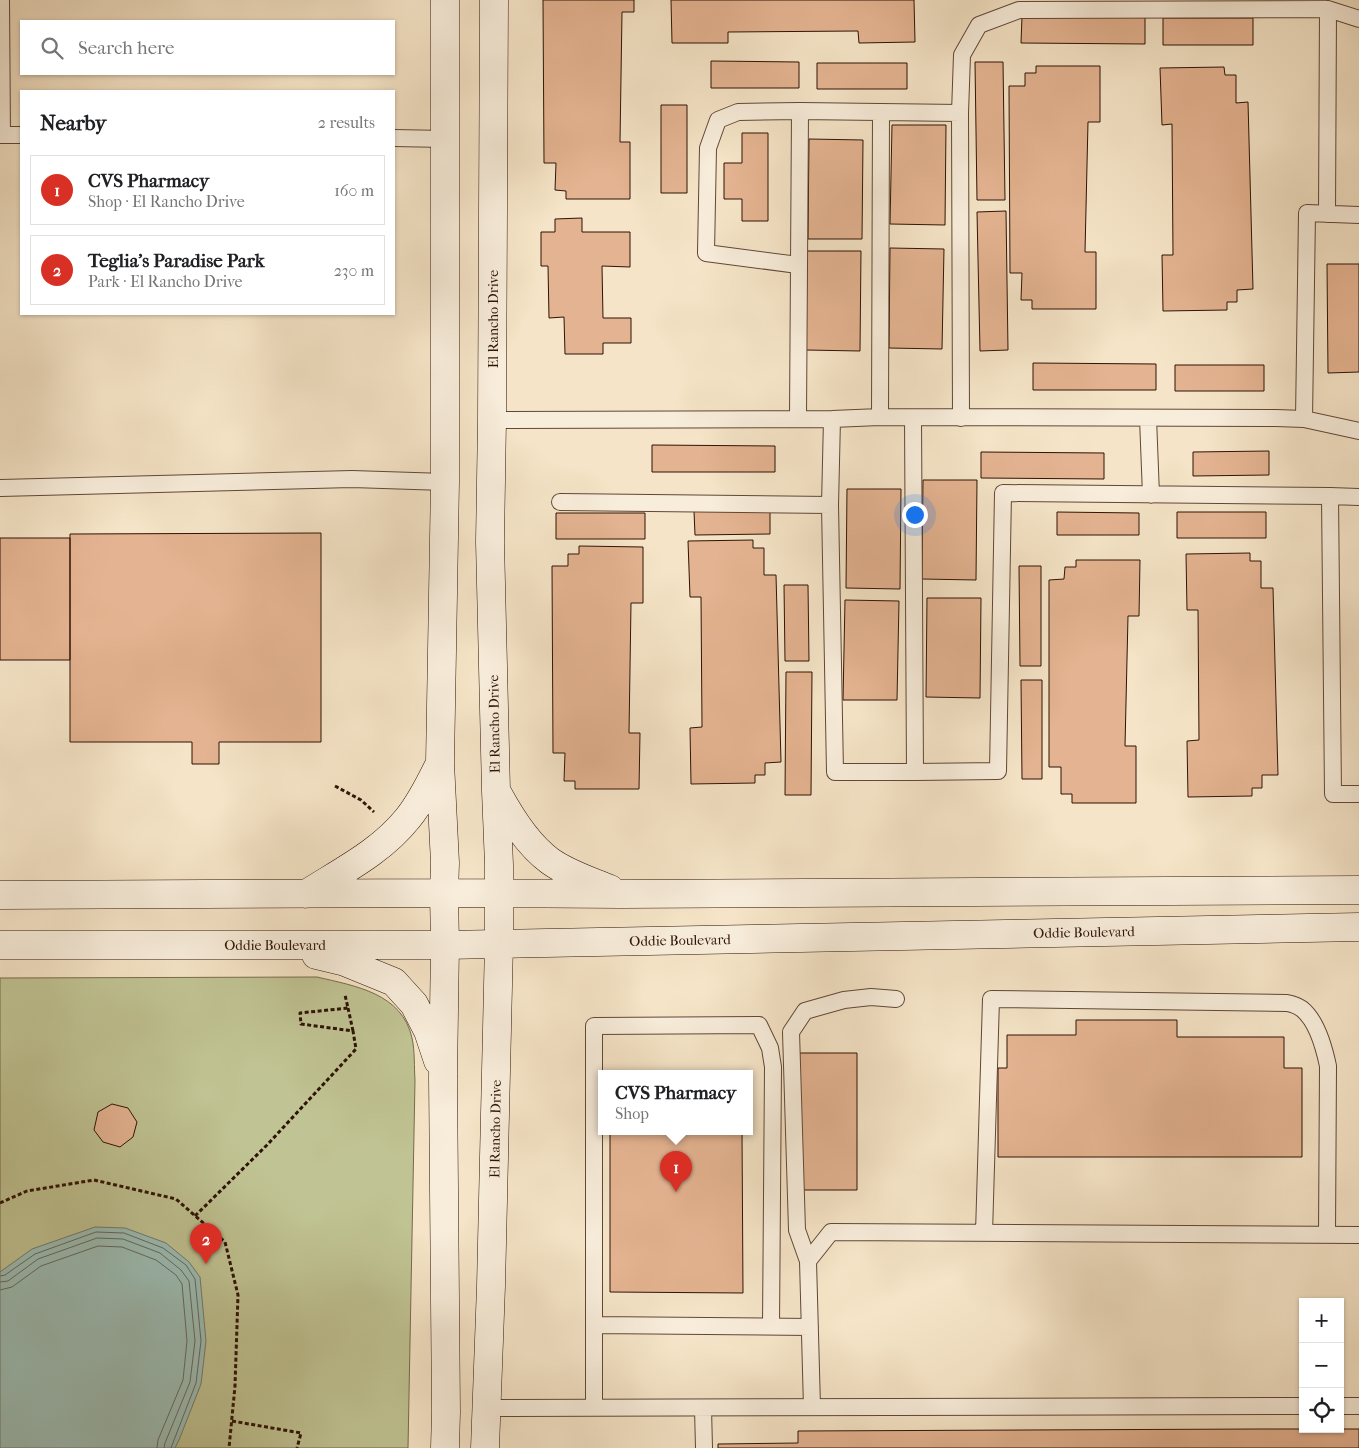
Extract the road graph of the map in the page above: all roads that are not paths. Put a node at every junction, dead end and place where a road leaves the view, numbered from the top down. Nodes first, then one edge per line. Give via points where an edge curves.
1 (1, 0) edge
2 (445, 0) edge
3 (494, 0) edge
4 (1328, 10) junction
5 (1359, 19) edge
6 (800, 111) junction
7 (881, 112) junction
8 (960, 113) junction
9 (1, 135) edge
10 (20, 135) edge
11 (395, 138) edge
12 (445, 139) junction
13 (1326, 214) junction
14 (1359, 214) edge
15 (798, 265) junction
16 (880, 417) junction
17 (798, 418) junction
18 (913, 418) junction
19 (961, 418) junction
20 (1148, 418) junction
21 (832, 419) junction
22 (1304, 419) junction
23 (492, 420) junction
24 (1359, 430) edge
25 (445, 482) junction
26 (0, 488) edge
27 (1151, 494) junction
28 (1330, 496) junction
29 (1359, 497) edge
30 (560, 502) dead end
31 (830, 505) junction
32 (440, 763) junction
33 (914, 772) junction
34 (496, 792) junction
35 (1359, 794) edge
36 (1359, 890) edge
37 (444, 893) junction
38 (499, 893) junction
39 (306, 894) junction
40 (621, 894) junction
41 (0, 895) edge
42 (1356, 930) edge
43 (499, 944) junction
44 (445, 945) junction
45 (0, 946) edge
46 (270, 946) junction
47 (896, 999) dead end
48 (443, 1077) junction
49 (984, 1233) junction
50 (1326, 1234) junction
51 (1359, 1235) edge
52 (808, 1261) junction
53 (594, 1325) junction
54 (771, 1326) junction
55 (810, 1327) junction
56 (1299, 1406) edge
57 (1344, 1406) edge
58 (1359, 1406) edge
59 (487, 1408) junction
60 (594, 1408) junction
61 (703, 1408) junction
62 (812, 1408) junction
63 (446, 1412) junction
64 (445, 1448) edge
65 (485, 1448) edge
66 (704, 1448) edge

1 - 9 lane
2 - 12 main road
3 - 23 main road, El Rancho Drive
4 - 5 lane
4 - 8 lane via 1019,10 979,24 962,55
4 - 13 lane
6 - 7 lane
6 - 15 lane
6 - 15 lane via 738,112 718,120 708,148 706,229 706,253
7 - 8 lane
7 - 16 lane
8 - 19 lane
9 - 10 lane
11 - 12 lane
12 - 25 main road
13 - 14 lane
13 - 22 lane via 1307,213
15 - 17 lane
16 - 18 lane
16 - 21 lane
17 - 21 lane
17 - 23 lane
18 - 19 lane
18 - 33 lane
19 - 20 lane
20 - 22 lane
20 - 27 lane
21 - 31 lane
22 - 24 lane
23 - 34 main road, El Rancho Drive via 490,542
25 - 26 lane via 352,479
25 - 32 main road
27 - 28 lane
27 - 33 lane via 1003,493 998,771
28 - 29 lane
28 - 35 lane via 1333,794
30 - 31 lane
31 - 33 lane via 835,772
32 - 37 main road
32 - 39 main road via 408,818 389,838 361,861
34 - 38 main road, El Rancho Drive
34 - 40 main road via 512,820 551,861
36 - 40 main road
37 - 38 main road
37 - 39 main road
37 - 44 main road
38 - 40 main road
38 - 43 main road, El Rancho Drive
39 - 41 main road
42 - 43 main road, Oddie Boulevard
43 - 44 main road, Oddie Boulevard
43 - 59 main road, El Rancho Drive
44 - 46 main road, Oddie Boulevard
44 - 48 main road
45 - 46 main road, Oddie Boulevard
46 - 48 main road via 345,962 394,982 414,1004 428,1031
47 - 52 lane via 844,1000 805,1011 791,1032 797,1230
48 - 63 main road
49 - 50 lane
49 - 50 lane via 991,999 1287,1003 1301,1008 1323,1043 1328,1066
49 - 52 lane via 831,1232
50 - 51 lane
52 - 55 lane
53 - 54 lane
53 - 54 lane via 594,1026 759,1025 770,1048 773,1067
53 - 60 lane
54 - 55 lane
55 - 62 lane
56 - 62 lane
57 - 58 lane
59 - 60 lane
59 - 63 main road
59 - 65 main road, El Rancho Drive
60 - 61 lane
61 - 62 lane
61 - 66 lane
63 - 64 main road

